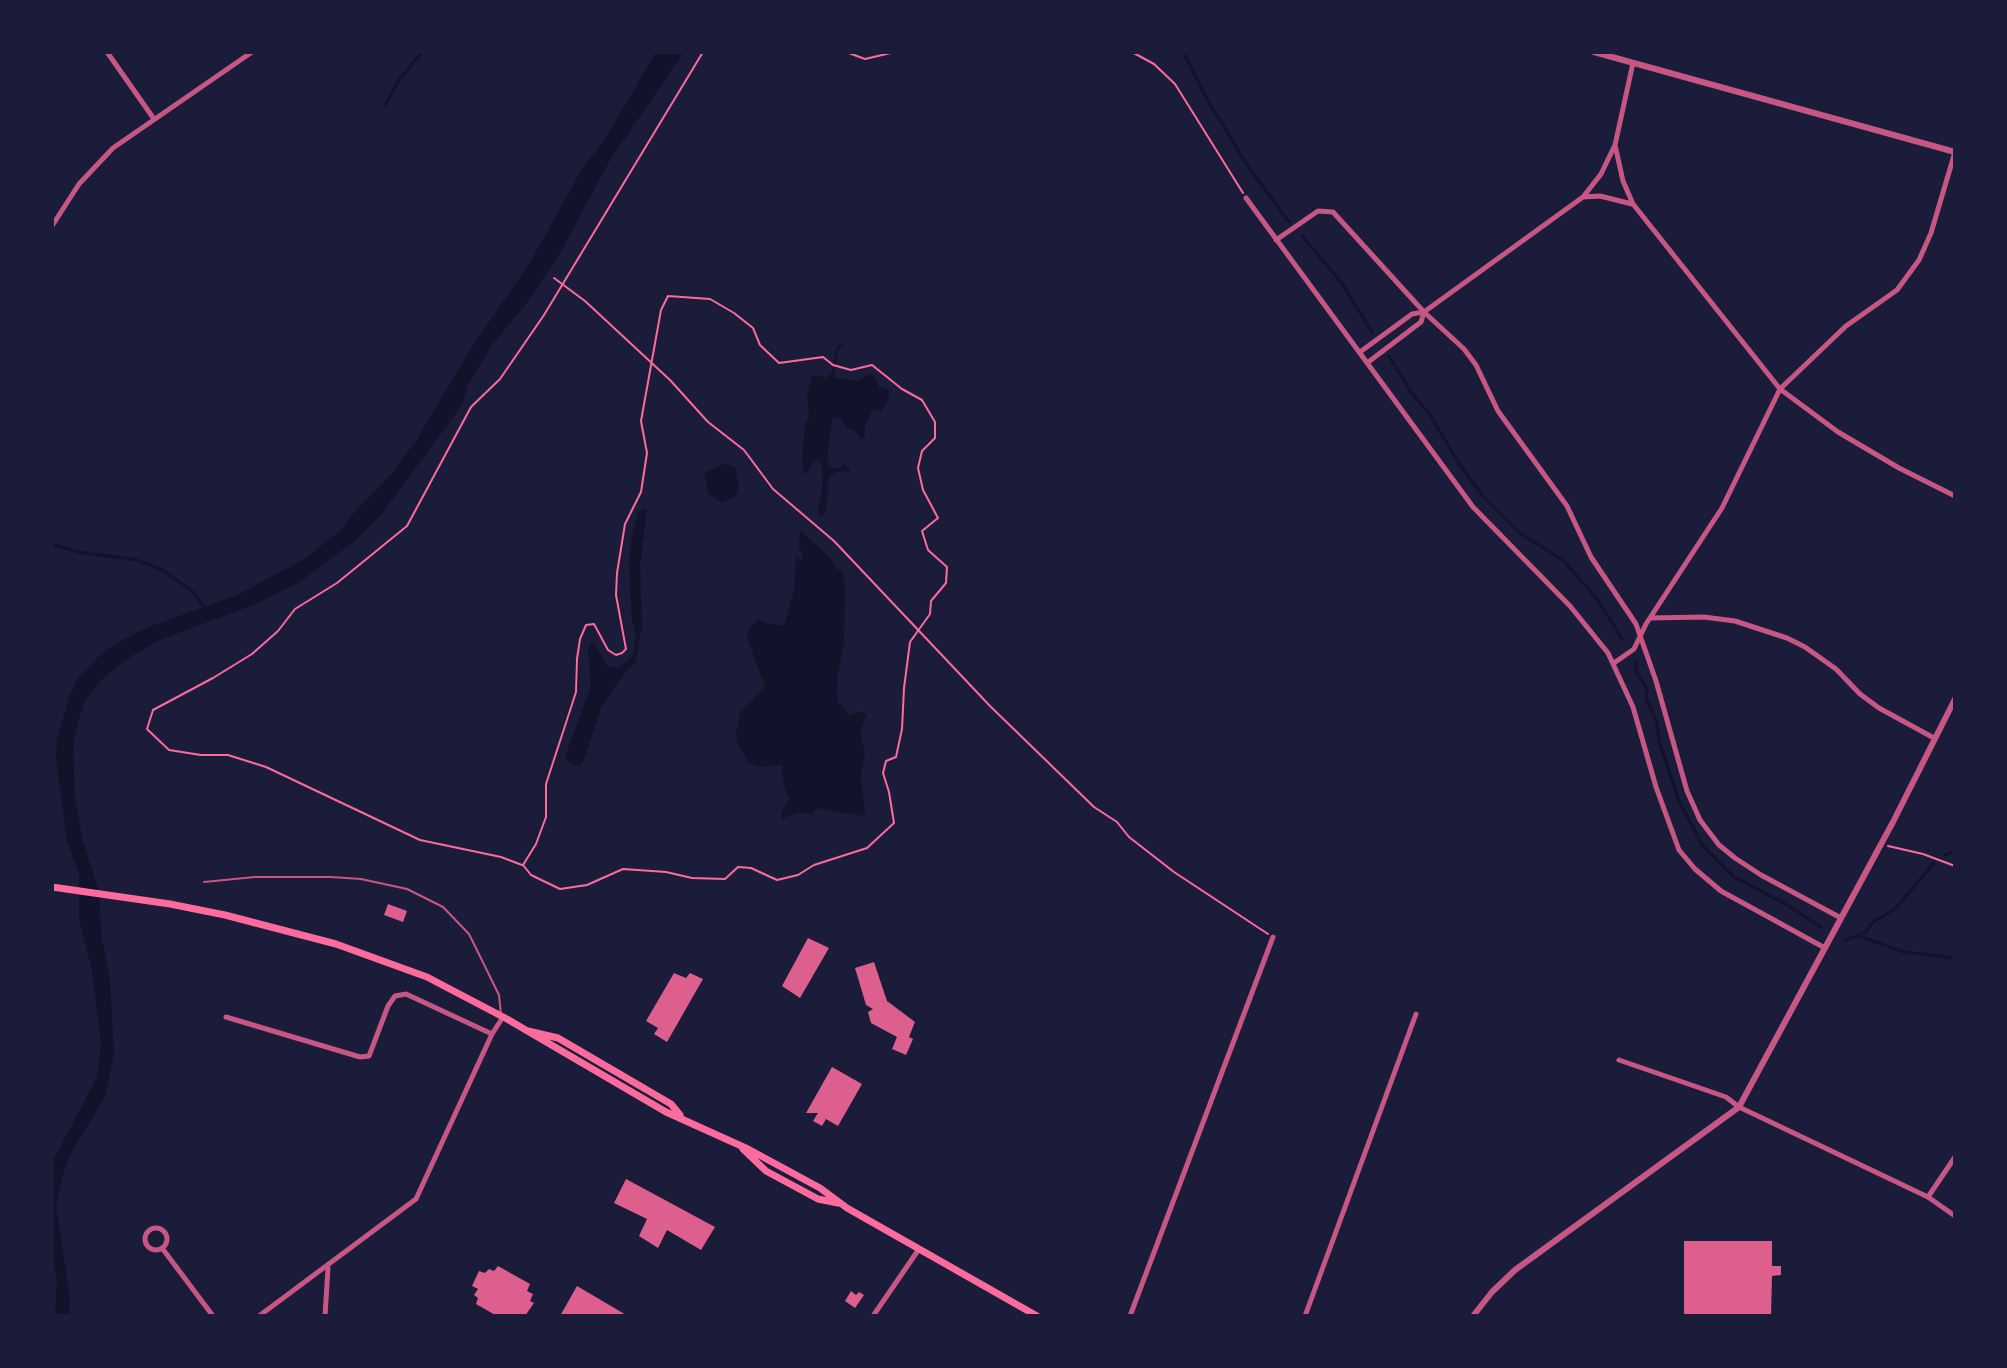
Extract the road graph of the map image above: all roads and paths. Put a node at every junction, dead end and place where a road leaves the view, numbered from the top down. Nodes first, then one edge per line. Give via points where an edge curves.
1 (107, 52) edge
2 (252, 52) edge
3 (703, 52) edge
4 (846, 52) edge
5 (895, 52) edge
6 (1132, 52) edge
7 (1594, 52) edge
8 (1633, 63) junction
9 (154, 119) junction
10 (1615, 145) junction
11 (1955, 152) edge
12 (1583, 197) junction
13 (1246, 198) joint
14 (1633, 204) junction
15 (54, 215) edge
16 (52, 226) edge
17 (1276, 240) junction
18 (554, 278) dead end
19 (563, 285) junction
20 (1424, 312) junction
21 (1360, 352) junction
22 (1367, 363) junction
23 (652, 364) junction
24 (1780, 389) junction
25 (1955, 496) edge
26 (1650, 618) junction
27 (920, 629) junction
28 (1642, 638) junction
29 (1614, 663) junction
30 (1955, 699) edge
31 (1934, 738) junction
32 (1891, 848) dead end
33 (523, 865) junction
34 (1955, 866) edge
35 (204, 882) dead end
36 (56, 887) edge
37 (1841, 918) junction
38 (1273, 937) joint
39 (1825, 948) junction
40 (1416, 1014) dead end
41 (502, 1016) junction
42 (226, 1017) dead end
43 (492, 1034) junction
44 (1619, 1060) dead end
45 (1739, 1107) junction
46 (1955, 1157) edge
47 (1928, 1197) junction
48 (1955, 1216) edge
49 (162, 1248) junction
50 (919, 1249) junction
51 (328, 1267) junction
52 (213, 1316) edge
53 (259, 1316) edge
54 (325, 1316) edge
55 (873, 1316) edge
56 (1037, 1316) edge
57 (1130, 1316) edge
58 (1305, 1316) edge
59 (1473, 1316) edge

1 - 9 street
2 - 9 street
3 - 19 path
4 - 5 path via 865,59
6 - 13 path via 1175,84
7 - 8 street
8 - 10 street
8 - 11 street
9 - 15 street via 113,148
10 - 12 street
10 - 14 street
11 - 24 street via 1931,233 1897,290 1846,326
12 - 14 street
12 - 20 street
13 - 17 street
14 - 24 street
15 - 16 street
17 - 20 street via 1318,211 1333,212
17 - 21 street
18 - 19 path
19 - 23 path
19 - 33 path via 500,379 471,407 407,526 337,583 295,609 252,654 153,710 147,729 169,750 228,755 266,767 420,840
20 - 21 street via 1412,314
20 - 22 street via 1421,322
20 - 28 street via 1476,365 1498,411 1567,506 1591,557
21 - 22 street
22 - 29 street via 1473,507 1570,606
23 - 27 path
23 - 27 path via 668,296 710,299 753,328 760,345 779,363 823,357 851,370 872,365 922,400 935,422 935,438 922,451 918,468 938,518 922,531 928,550 947,567 946,583 931,601
23 - 33 path via 641,421 647,453 641,492 625,524 617,573 626,649 616,655 594,624 586,625 576,692 546,784 546,817
24 - 25 street via 1838,432
24 - 26 street via 1722,508
26 - 28 street
26 - 31 street via 1735,621 1787,638 1836,669 1879,708
27 - 33 path via 910,642 896,757 886,761 883,773 894,823 867,848 777,880 738,867 725,879 623,869 587,885 560,889 531,875
27 - 38 path via 1094,807 1174,872
28 - 29 street
28 - 37 street via 1687,791 1709,832 1761,875
29 - 39 street via 1679,850 1721,891
30 - 31 street
31 - 37 street
32 - 34 path
35 - 41 lane via 346,878 419,895 443,907 469,934 499,995
36 - 41 main road via 225,915 336,944 427,977
37 - 39 street
38 - 57 street
39 - 45 street
40 - 58 street
41 - 43 street
41 - 50 main road via 526,1031 558,1038 671,1104 681,1116 820,1188
42 - 43 street via 369,1056 388,1006 395,996 406,994
43 - 51 street via 416,1199
44 - 45 street via 1726,1097
45 - 47 street
45 - 59 street via 1515,1270
46 - 47 street
47 - 48 street
49 - 49 street via 165,1233 149,1230 146,1243
49 - 52 street
50 - 55 street
50 - 56 main road
51 - 53 street
51 - 54 street

